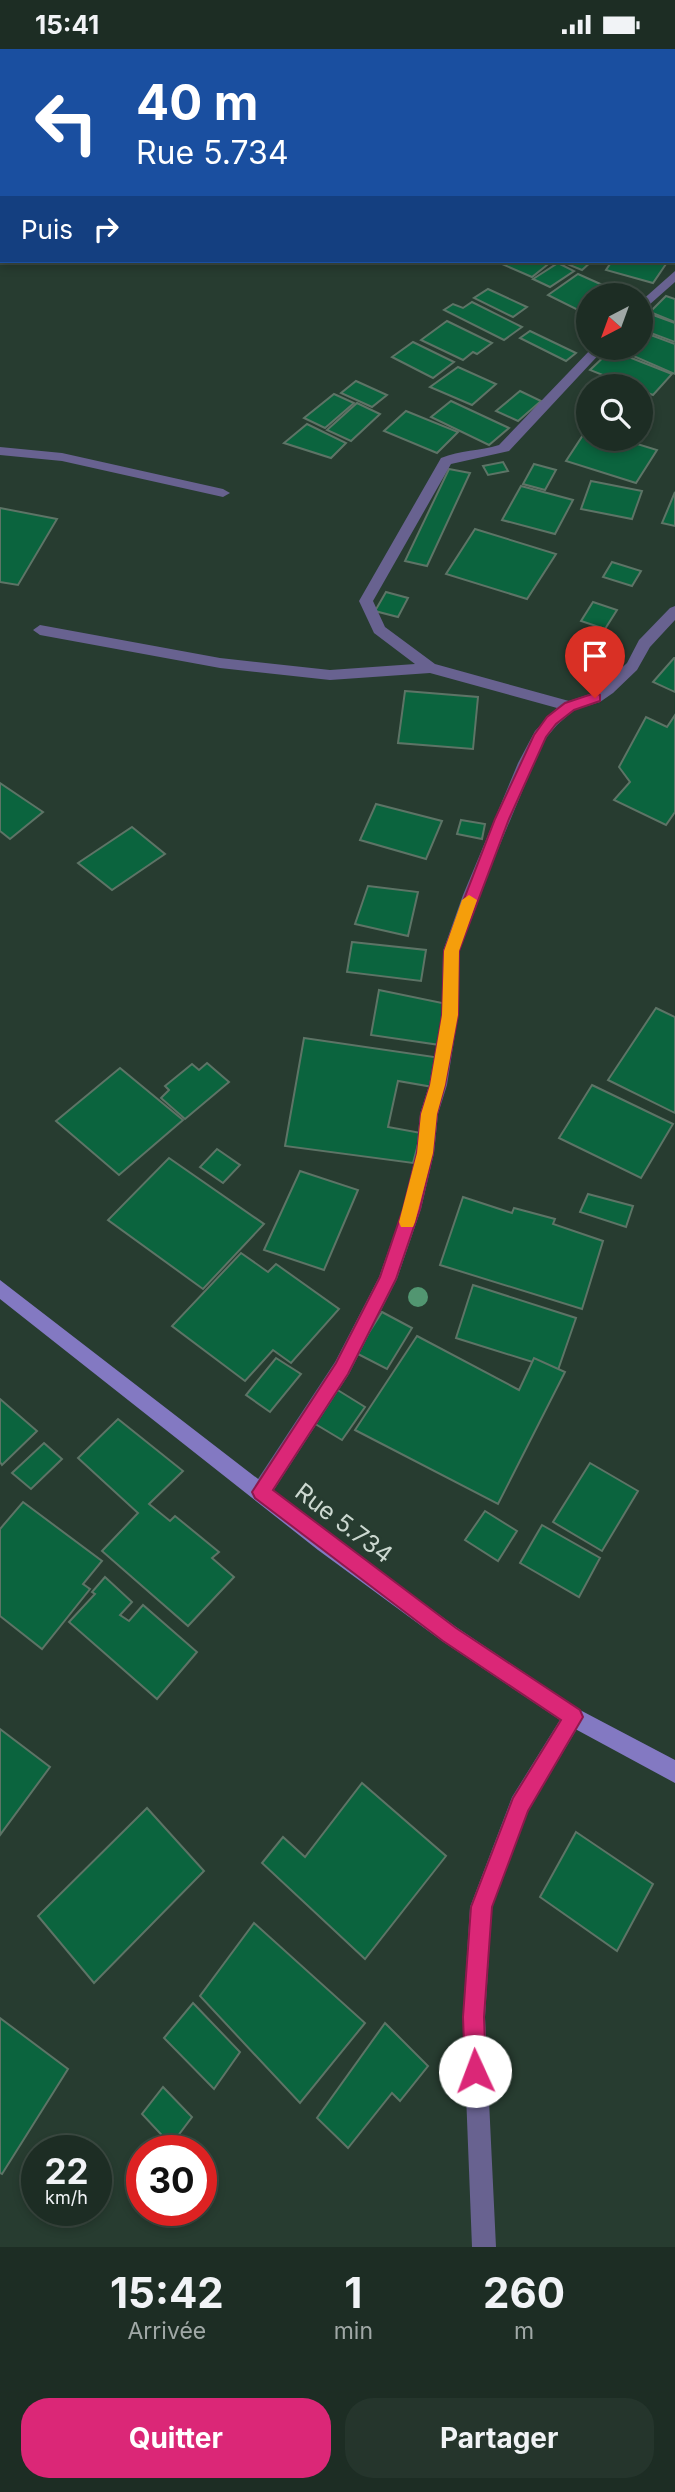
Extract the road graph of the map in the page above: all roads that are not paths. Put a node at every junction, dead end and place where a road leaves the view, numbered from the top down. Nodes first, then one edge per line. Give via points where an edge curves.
1 (675, 275) edge
2 (653, 296) edge
3 (587, 361) edge
4 (0, 451) edge
5 (223, 493) dead end
6 (675, 611) edge
7 (40, 630) dead end
8 (430, 668) junction
9 (569, 706) junction
10 (0, 1288) edge
11 (261, 1492) junction
12 (573, 1717) junction
13 (675, 1772) edge
14 (484, 2247) edge

1 - 2 street
3 - 8 street via 504,448 446,461 366,601 379,630
4 - 5 street via 62,457
6 - 9 street via 608,689
7 - 8 street via 220,663 330,675
8 - 9 street
9 - 11 street via 540,735 526,763 452,951 450,1015 425,1153 388,1279 342,1368
10 - 11 street, Rue 5.734
11 - 12 street, Rue 5.734 via 449,1635
12 - 13 street, Rue 5.734
12 - 14 street via 520,1805 481,1907 474,2017

